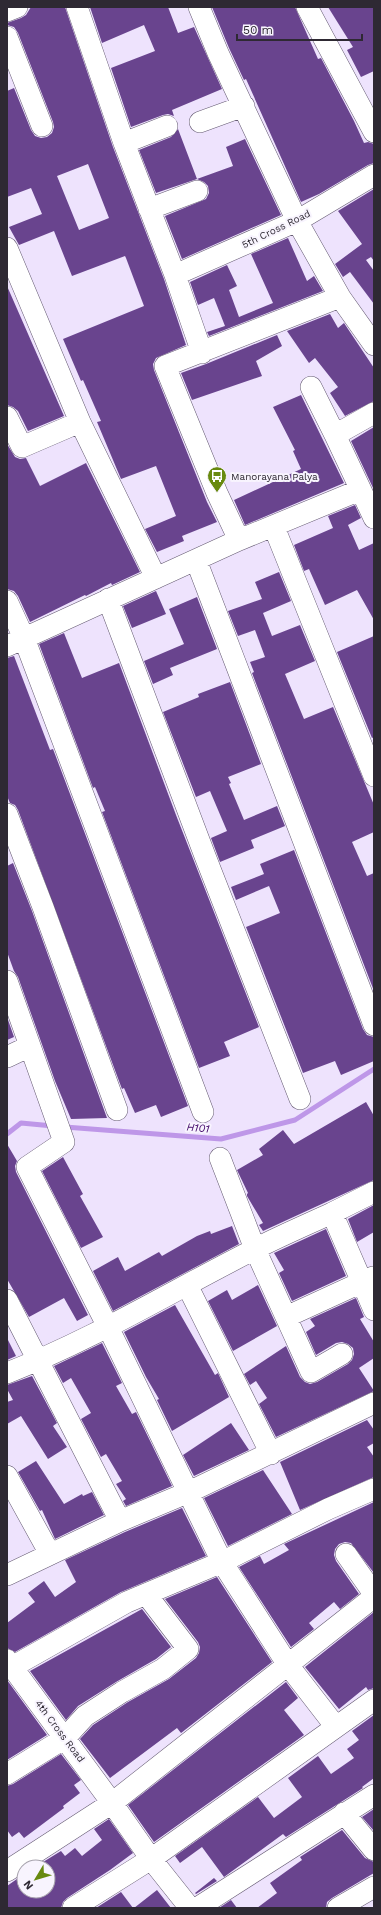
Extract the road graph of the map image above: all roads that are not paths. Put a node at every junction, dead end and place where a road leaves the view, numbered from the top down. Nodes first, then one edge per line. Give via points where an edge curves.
1 (17, 7) edge
2 (77, 7) edge
3 (199, 7) edge
4 (308, 7) edge
5 (7, 11) edge
6 (7, 37) edge
7 (244, 106) junction
8 (200, 122) dead end
9 (42, 126) dead end
10 (167, 126) dead end
11 (374, 132) edge
12 (124, 143) junction
13 (374, 175) edge
14 (197, 191) dead end
15 (149, 209) junction
16 (297, 221) junction
17 (7, 248) edge
18 (175, 275) junction
19 (340, 297) junction
20 (374, 345) edge
21 (202, 353) junction
22 (311, 387) dead end
23 (374, 413) edge
24 (7, 417) edge
25 (80, 422) junction
26 (335, 435) junction
27 (360, 490) junction
28 (374, 518) edge
29 (274, 527) junction
30 (239, 540) junction
31 (196, 560) junction
32 (156, 578) junction
33 (108, 599) junction
34 (7, 601) edge
35 (16, 642) edge
36 (374, 776) edge
37 (7, 814) edge
38 (7, 981) edge
39 (374, 1025) edge
40 (30, 1046) junction
41 (7, 1057) edge
42 (300, 1099) dead end
43 (117, 1110) dead end
44 (203, 1112) dead end
45 (220, 1158) dead end
46 (374, 1192) edge
47 (332, 1213) junction
48 (255, 1249) junction
49 (368, 1279) edge
50 (187, 1285) junction
51 (7, 1300) edge
52 (374, 1310) edge
53 (286, 1317) junction
54 (108, 1327) junction
55 (342, 1354) dead end
56 (37, 1361) junction
57 (7, 1373) edge
58 (374, 1403) edge
59 (271, 1454) junction
60 (7, 1476) edge
61 (374, 1489) edge
62 (189, 1492) junction
63 (120, 1521) junction
64 (50, 1554) junction
65 (346, 1554) dead end
66 (222, 1562) junction
67 (7, 1575) edge
68 (146, 1594) junction
69 (374, 1596) edge
70 (10, 1664) edge
71 (288, 1665) junction
72 (374, 1700) edge
73 (336, 1727) junction
74 (64, 1738) junction
75 (8, 1772) edge
76 (374, 1795) edge
77 (112, 1802) junction
78 (344, 1813) junction
79 (374, 1850) edge
80 (151, 1859) junction
81 (7, 1871) edge
82 (374, 1887) edge
83 (73, 1908) edge
84 (190, 1908) edge
85 (197, 1908) edge
86 (338, 1908) edge

1 - 5 street
2 - 12 street
3 - 7 street
4 - 11 street
6 - 9 street
7 - 8 street
7 - 16 street
10 - 12 street
12 - 15 street
13 - 16 street, 5th Cross Road
14 - 15 street
15 - 18 street
16 - 18 street, 5th Cross Road
16 - 19 street
17 - 25 street
18 - 21 street
19 - 20 street
19 - 21 street
21 - 30 street via 165,366
22 - 26 street
23 - 26 street
24 - 25 street via 22,446
25 - 32 street
26 - 27 street
27 - 28 street
27 - 29 street
29 - 30 street
29 - 36 street
30 - 31 street
31 - 32 street
31 - 39 street
32 - 33 street
33 - 35 street
33 - 42 street
34 - 35 street
35 - 44 street
37 - 43 street
38 - 40 street
40 - 41 street
40 - 54 street via 64,1142 27,1167
45 - 48 street
46 - 47 street
47 - 48 street
47 - 49 street
48 - 50 street
48 - 53 street
49 - 52 street
49 - 53 street
50 - 54 street
50 - 59 street
51 - 56 street
53 - 55 street via 311,1372
54 - 56 street
54 - 62 street
56 - 57 street
56 - 63 street
58 - 59 street
59 - 62 street
60 - 64 street
61 - 66 street
62 - 63 street
62 - 66 street
63 - 64 street
64 - 67 street
65 - 69 street
66 - 68 street
66 - 71 street
68 - 70 street via 126,1602
68 - 74 street via 188,1649 163,1669 85,1716
69 - 71 street
70 - 74 street, 4th Cross Road
71 - 73 street
71 - 77 street
72 - 73 street
73 - 80 street
74 - 75 street
74 - 77 street, 4th Cross Road
76 - 78 street
77 - 80 street, 4th Cross Road
77 - 81 street
78 - 79 street
78 - 85 street
80 - 83 street
80 - 84 street, 4th Cross Road
82 - 86 street

